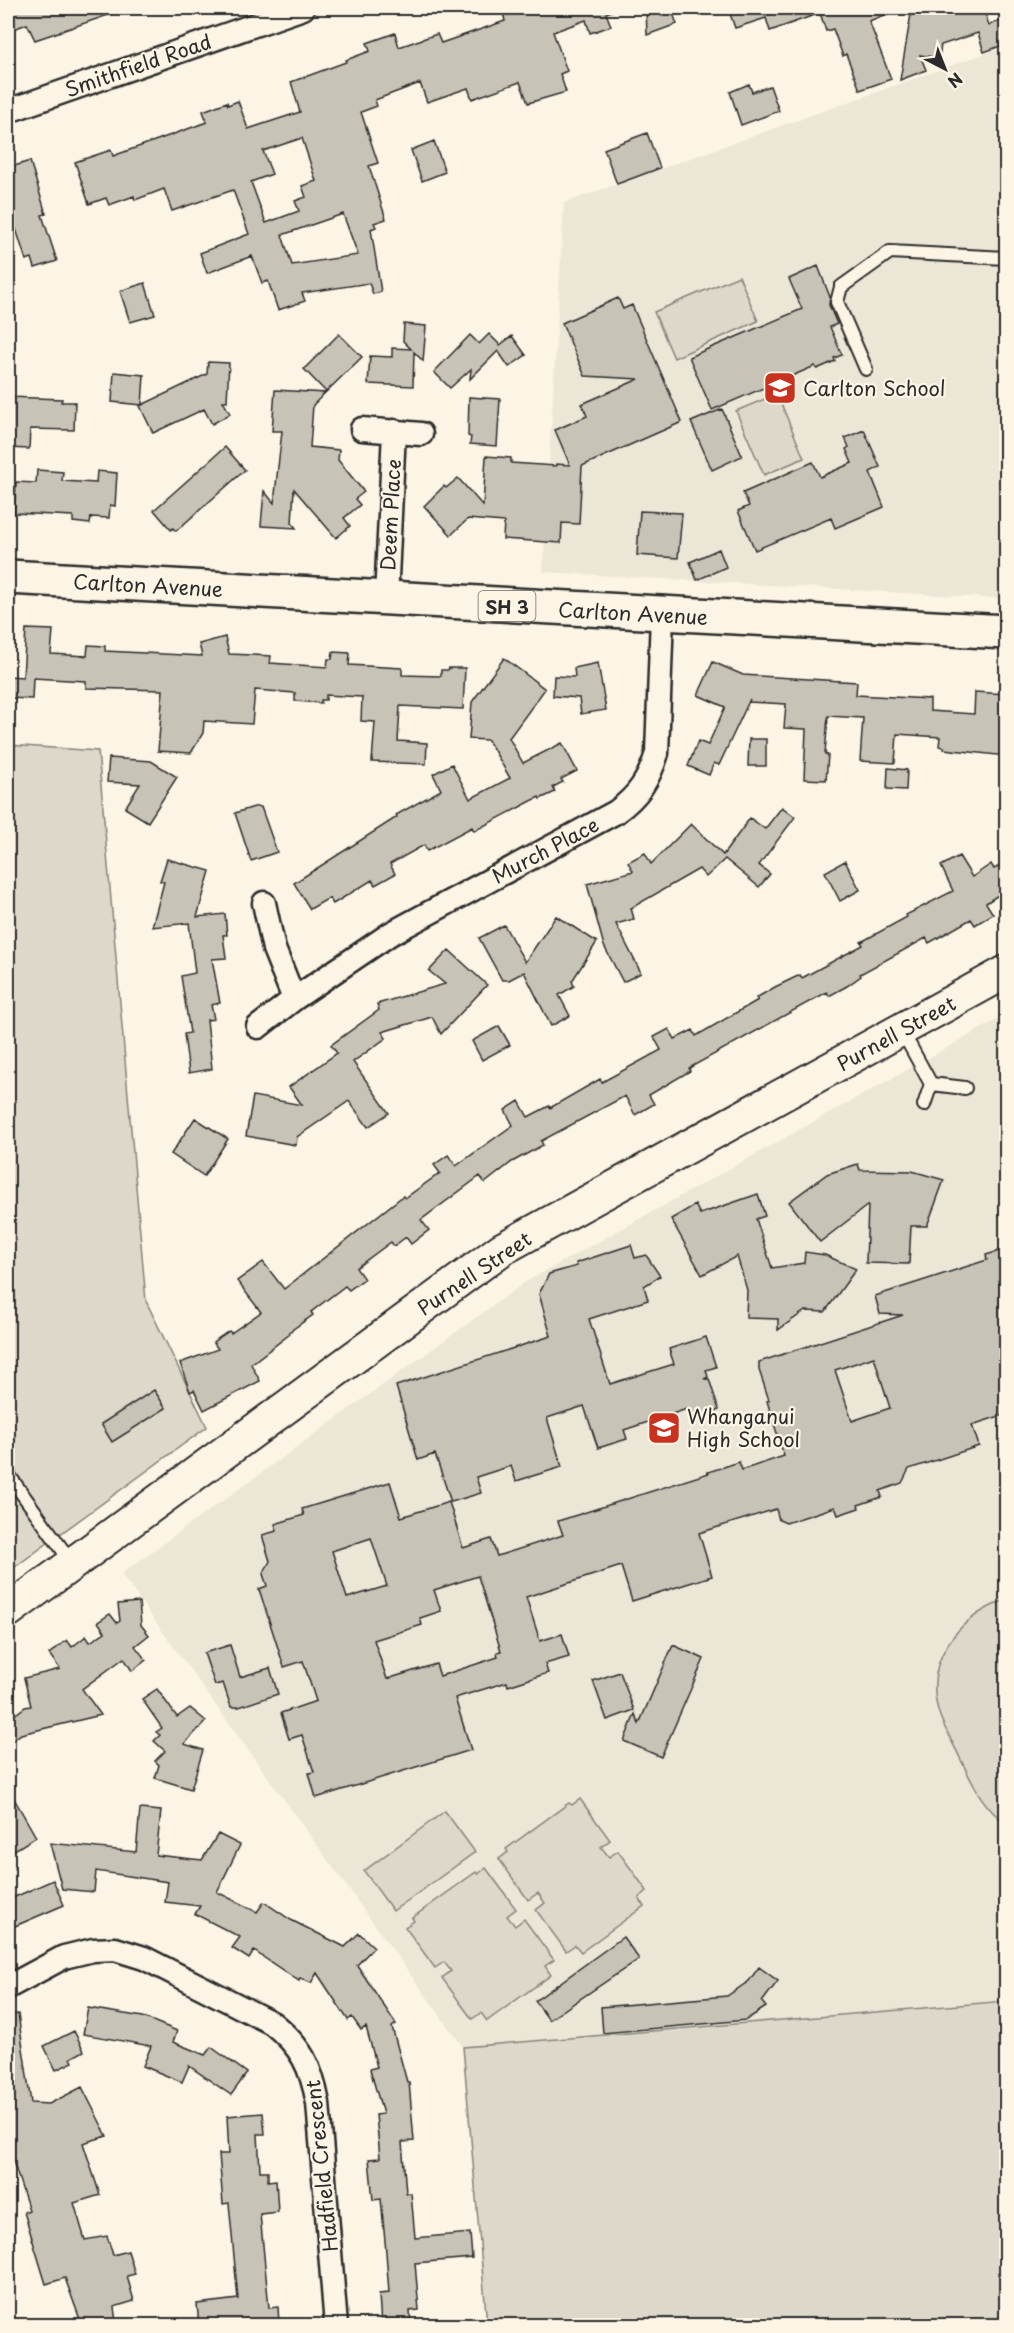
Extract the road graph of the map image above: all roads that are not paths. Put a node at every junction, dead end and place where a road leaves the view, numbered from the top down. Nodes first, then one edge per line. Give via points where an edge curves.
1 (303, 8) edge
2 (8, 111) edge
3 (1006, 258) edge
4 (866, 369) dead end
5 (362, 429) dead end
6 (394, 432) junction
7 (420, 434) dead end
8 (8, 577) edge
9 (386, 599) junction
10 (662, 615) junction
11 (1006, 632) edge
12 (264, 903) dead end
13 (1006, 972) edge
14 (294, 999) junction
15 (258, 1027) dead end
16 (901, 1029) junction
17 (932, 1084) junction
18 (965, 1088) dead end
19 (924, 1105) dead end
20 (8, 1474) edge
21 (73, 1564) junction
22 (8, 1611) edge
23 (8, 1987) edge
24 (336, 2325) edge

1 - 2 street, Smithfield Road
3 - 4 lane via 890,252 841,287 837,302
5 - 6 street, Deem Place
6 - 7 street, Deem Place
6 - 9 street, Deem Place
8 - 9 highway, Carlton Avenue / SH 3
9 - 10 highway, Carlton Avenue / SH 3
10 - 11 highway, Carlton Avenue / SH 3
10 - 14 street, Murch Place via 657,753 647,780 631,801 390,933
12 - 14 street via 274,949
13 - 16 main road, Purnell Street
14 - 15 street, Murch Place
16 - 17 lane
16 - 21 main road, Purnell Street via 502,1249
17 - 18 lane
17 - 19 lane
20 - 21 lane
21 - 22 main road, Purnell Street
23 - 24 street, Hadfield Crescent via 64,1957 115,1950 144,1958 272,2023 289,2037 313,2076 318,2103

